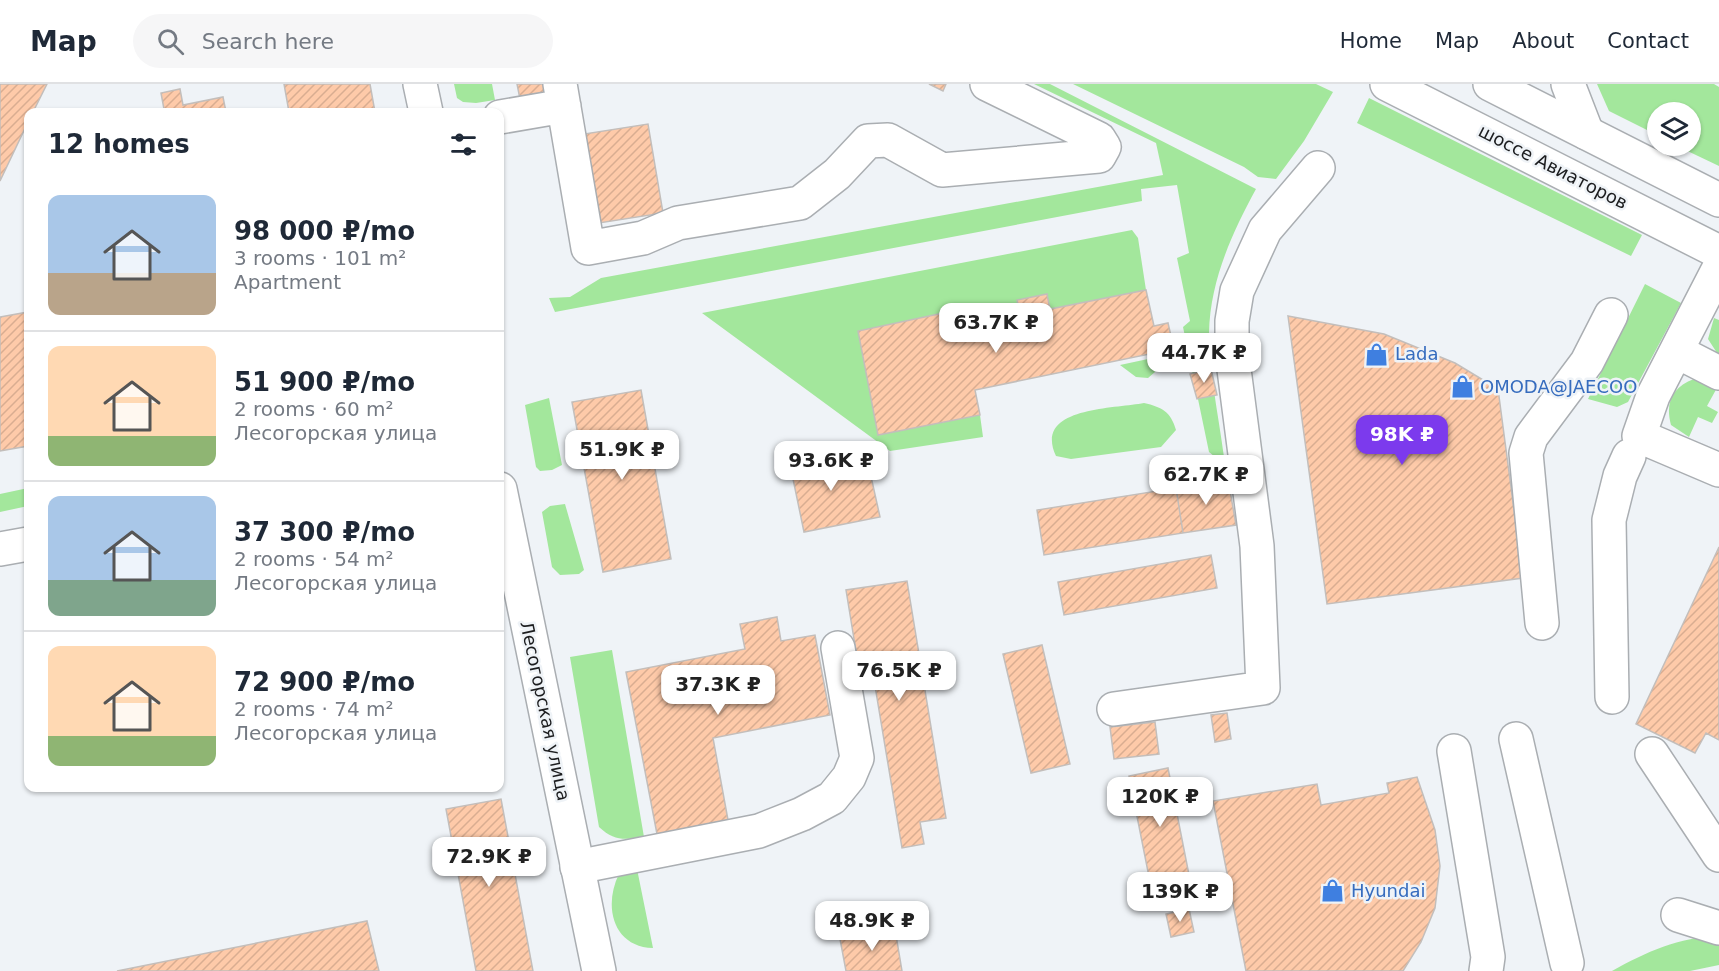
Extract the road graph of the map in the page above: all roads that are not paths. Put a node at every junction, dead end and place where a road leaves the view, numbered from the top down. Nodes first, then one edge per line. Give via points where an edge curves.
1 (420, 84) edge
2 (987, 84) edge
3 (1388, 84) edge
4 (1490, 84) edge
5 (1568, 84) edge
6 (562, 95) edge
7 (425, 108) edge
8 (504, 116) edge
9 (1587, 134) junction
10 (1318, 168) dead end
11 (1679, 180) junction
12 (1719, 200) edge
13 (1660, 221) junction
14 (1719, 252) edge
15 (1719, 268) edge
16 (1611, 315) dead end
17 (1677, 352) junction
18 (1719, 373) edge
19 (1629, 456) dead end
20 (1719, 470) edge
21 (504, 509) edge
22 (24, 545) edge
23 (0, 549) edge
24 (1542, 623) dead end
25 (837, 648) dead end
26 (1612, 697) dead end
27 (1114, 709) dead end
28 (1516, 739) dead end
29 (1454, 751) dead end
30 (1652, 754) dead end
31 (1719, 855) edge
32 (577, 867) junction
33 (1678, 915) dead end
34 (1719, 927) edge
35 (1568, 963) dead end
36 (598, 969) edge
37 (1486, 971) edge

1 - 7 main road
2 - 6 main road via 1099,139 1104,147 1099,156 942,170 888,140 868,141 837,174 800,203 678,223 643,238 588,248
3 - 13 main road, шоссе Авиаторов
4 - 9 main road
5 - 9 main road
6 - 8 main road
9 - 11 main road
10 - 27 main road via 1265,230 1237,291 1232,321 1232,354 1257,546 1263,688
11 - 12 main road
11 - 13 main road
13 - 14 main road, шоссе Авиаторов
15 - 17 main road
16 - 24 main road via 1587,363 1531,437 1526,453
17 - 18 main road
17 - 20 main road via 1653,396 1639,436
19 - 26 main road via 1609,520
21 - 32 main road, Лесогорская улица
22 - 23 main road
25 - 32 main road via 857,758 849,777 832,798 759,831
28 - 35 main road
29 - 37 main road via 1488,957
30 - 31 main road
32 - 36 main road, Лесогорская улица
33 - 34 main road

